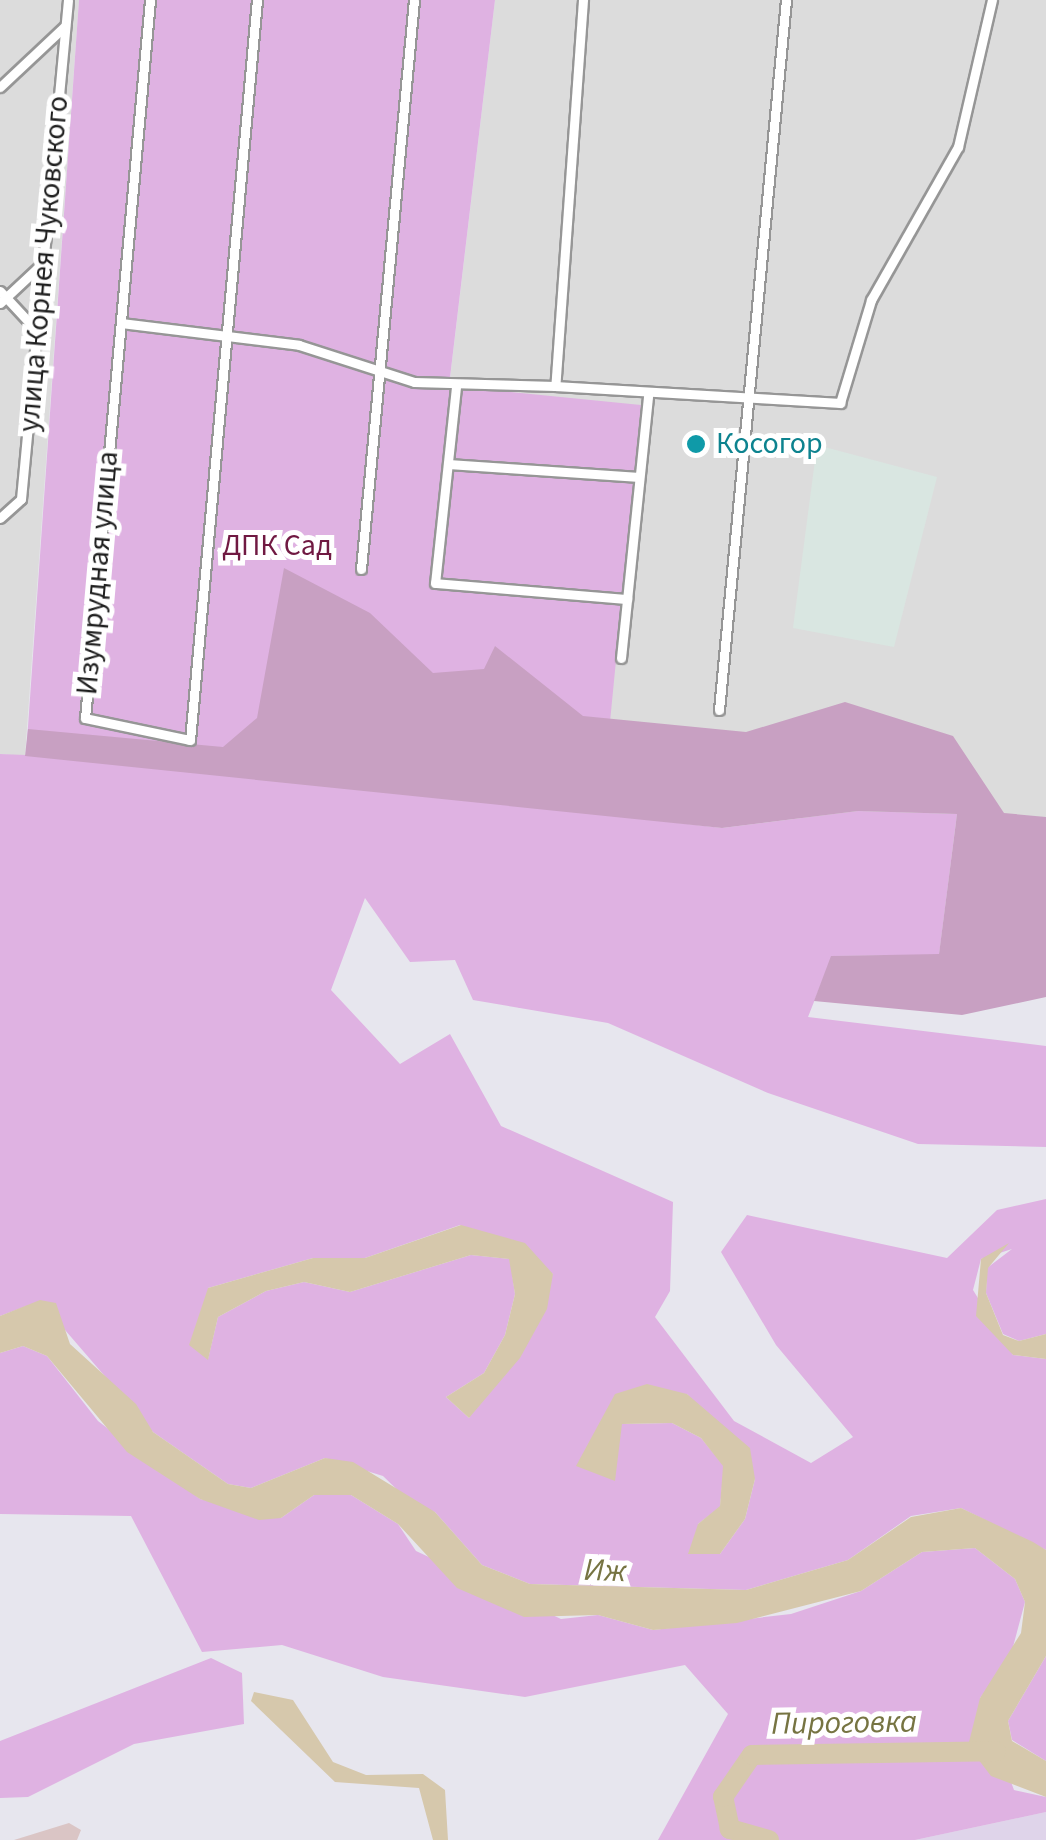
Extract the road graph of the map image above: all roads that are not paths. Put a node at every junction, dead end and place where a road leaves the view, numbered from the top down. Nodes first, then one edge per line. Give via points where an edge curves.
1 (68, 0) edge
2 (150, 0) edge
3 (257, 0) edge
4 (414, 0) edge
5 (583, 0) edge
6 (786, 0) edge
7 (992, 0) edge
8 (65, 26) junction
9 (0, 87) edge
10 (44, 262) junction
11 (2, 297) edge
12 (121, 323) junction
13 (38, 333) junction
14 (228, 334) junction
15 (381, 370) junction
16 (456, 386) junction
17 (556, 386) junction
18 (648, 395) junction
19 (743, 400) junction
20 (449, 464) junction
21 (640, 477) junction
22 (0, 518) edge
23 (361, 568) dead end
24 (627, 599) junction
25 (621, 658) dead end
26 (719, 710) dead end

1 - 8 street, улица Корнея Чуковского
2 - 12 street, Изумрудная улица
3 - 14 street, Изумрудная улица
4 - 15 street
5 - 17 street
6 - 19 street
7 - 19 street via 958,147 871,300 840,403
8 - 9 street
8 - 10 street, улица Корнея Чуковского
10 - 11 street
10 - 13 street, улица Корнея Чуковского
11 - 13 street
12 - 14 street
12 - 14 street, Изумрудная улица via 84,718 190,740
13 - 22 street, улица Корнея Чуковского via 22,499
14 - 15 street
15 - 16 street
15 - 23 street
16 - 17 street
16 - 20 street
17 - 18 street
18 - 19 street
18 - 21 street
19 - 26 street
20 - 21 street
20 - 24 street via 435,583
21 - 24 street
24 - 25 street

